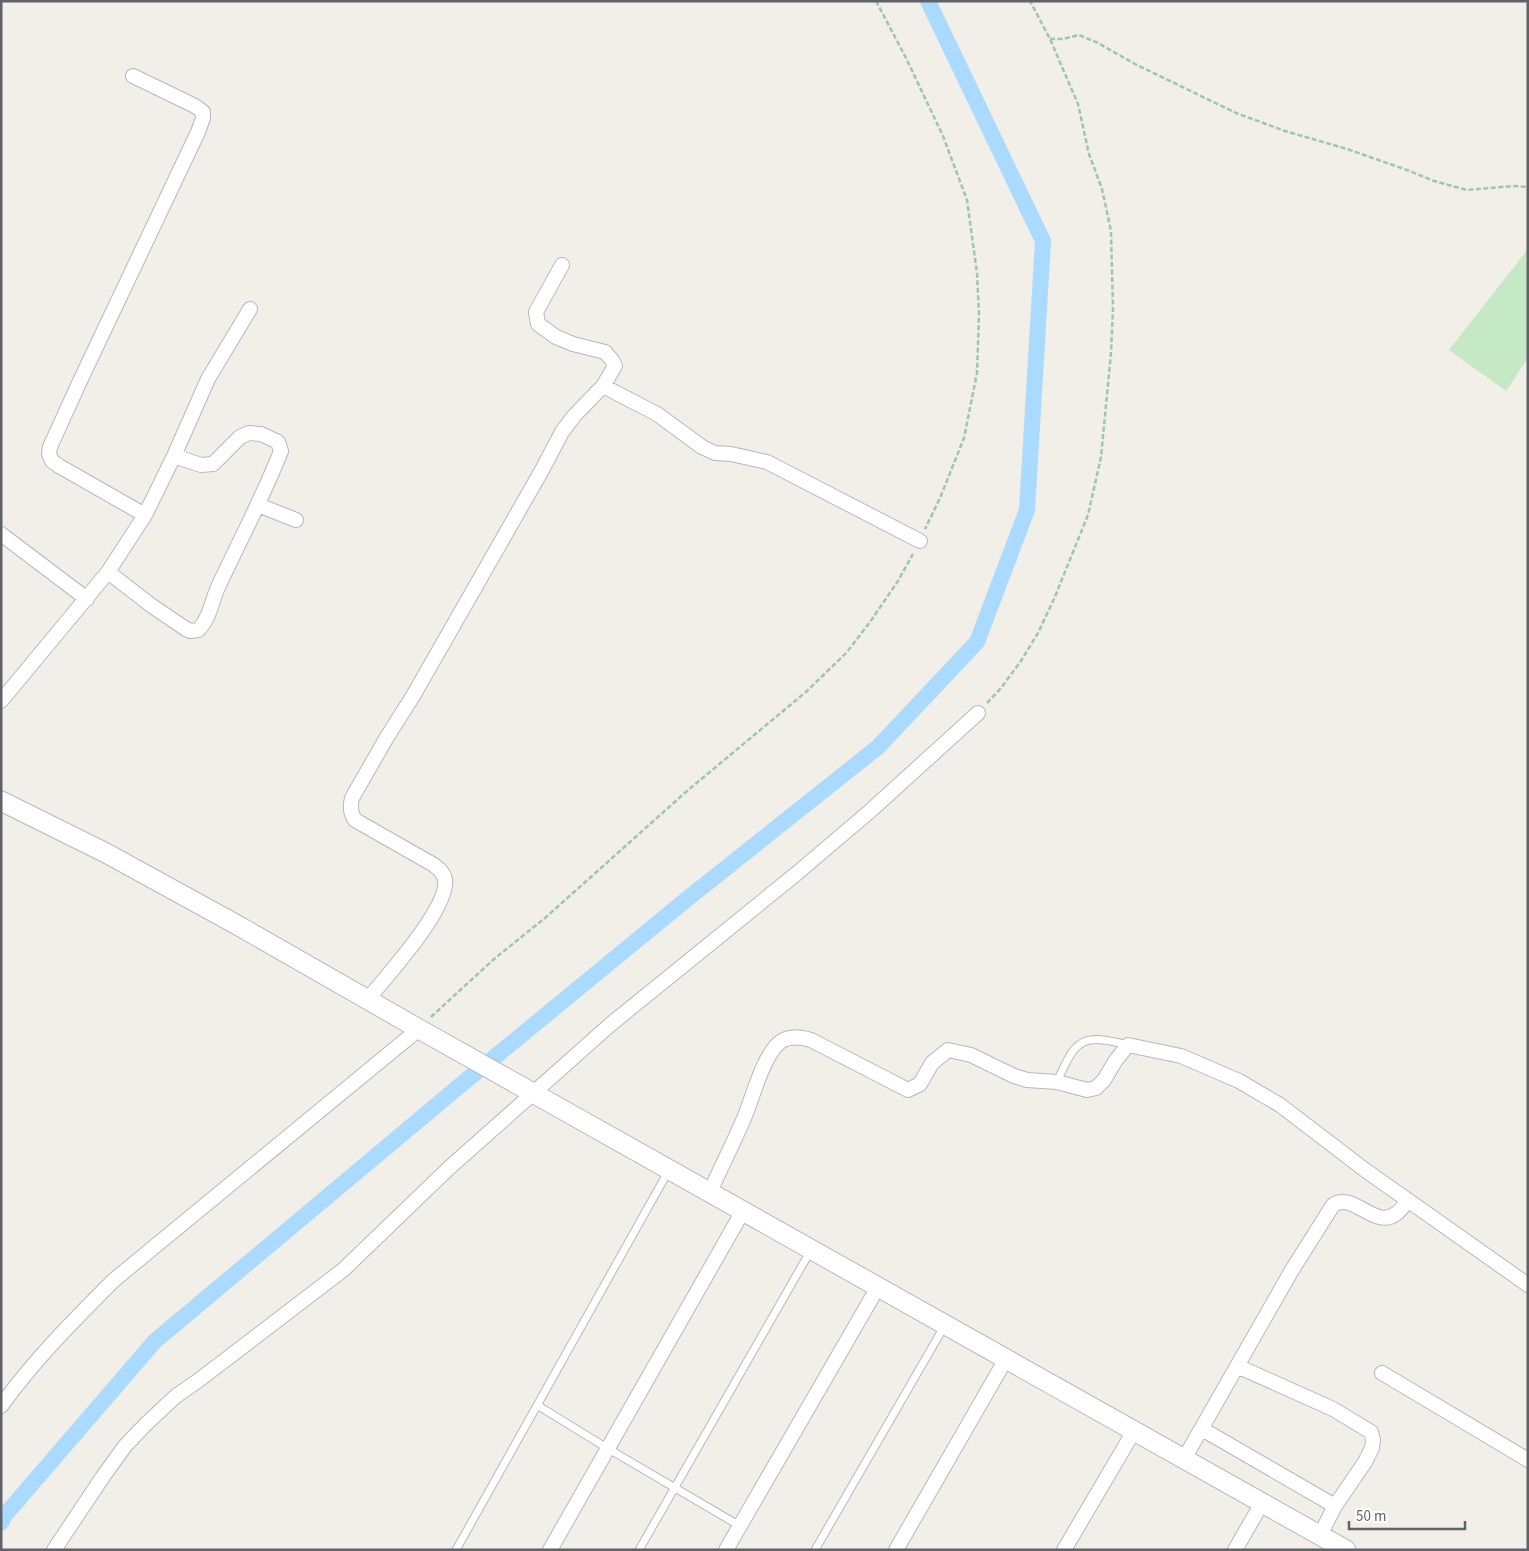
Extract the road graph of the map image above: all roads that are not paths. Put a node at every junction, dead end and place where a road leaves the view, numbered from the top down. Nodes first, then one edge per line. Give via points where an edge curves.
1 (133, 76) dead end
2 (562, 265) dead end
3 (250, 309) dead end
4 (603, 386) junction
5 (174, 456) junction
6 (258, 504) junction
7 (145, 515) junction
8 (296, 520) dead end
9 (1, 534) edge
10 (920, 541) road end
11 (108, 572) junction
12 (86, 599) junction
13 (1, 701) edge
14 (978, 713) road end
15 (1, 801) edge
16 (368, 999) junction
17 (419, 1029) junction
18 (1128, 1045) junction
19 (1057, 1082) junction
20 (534, 1094) junction
21 (669, 1169) junction
22 (710, 1192) junction
23 (1408, 1201) junction
24 (743, 1211) junction
25 (812, 1250) junction
26 (1528, 1285) edge
27 (878, 1287) junction
28 (945, 1324) junction
29 (1006, 1359) junction
30 (1237, 1366) junction
31 (1382, 1373) dead end
32 (537, 1405) junction
33 (1, 1406) edge
34 (1202, 1429) junction
35 (1134, 1431) junction
36 (607, 1448) junction
37 (1184, 1459) junction
38 (1528, 1460) edge
39 (675, 1487) junction
40 (1262, 1503) junction
41 (1335, 1506) junction
42 (740, 1526) junction
43 (1320, 1535) junction
44 (54, 1550) edge
45 (456, 1550) edge
46 (550, 1550) edge
47 (639, 1550) edge
48 (726, 1550) edge
49 (814, 1550) edge
50 (896, 1550) edge
51 (1064, 1550) edge
52 (1235, 1550) edge
53 (1346, 1550) edge

1 - 7 street via 195,106 203,112 204,118 80,380 49,454 59,466
2 - 4 street via 536,312 538,324 556,337 605,352 615,366
3 - 5 street via 208,379
4 - 10 street via 658,414 702,447 715,453 767,462
4 - 16 street via 562,432 352,798 350,806 355,820 434,865 445,879 444,890 429,921
5 - 6 street via 201,465 213,464 240,437 249,433 261,434 278,442 281,451
5 - 7 street
6 - 8 street
6 - 11 street via 205,622 198,630 183,628
7 - 11 street
9 - 12 street
11 - 12 street
12 - 13 street
14 - 20 street via 869,812 611,1024
15 - 16 street via 106,853
16 - 17 street
17 - 20 street
17 - 33 street via 114,1280 76,1318
18 - 19 street via 1096,1088 1087,1090
18 - 19 lane via 1104,1039 1084,1042 1075,1047
18 - 23 street via 1181,1056 1239,1081 1280,1105
19 - 22 street via 1027,1080 971,1055 948,1050 932,1063 920,1084 908,1090 811,1040 786,1039 778,1043 768,1058
20 - 21 street
20 - 44 street via 449,1168 343,1270 176,1396 146,1424 125,1446
21 - 22 street
21 - 32 lane
22 - 24 street
23 - 26 street
23 - 30 street via 1396,1214 1384,1217 1365,1212 1349,1202 1333,1205
24 - 25 street
24 - 36 street
25 - 27 street
25 - 39 lane
27 - 28 street
27 - 42 street
28 - 29 street
28 - 49 lane
29 - 35 street
29 - 50 street
30 - 34 street
30 - 41 street via 1333,1408 1371,1432 1372,1448
31 - 38 street
32 - 36 lane
32 - 45 lane
34 - 37 street
34 - 41 street
35 - 37 street
35 - 51 street
36 - 39 lane
36 - 46 street
37 - 40 street
39 - 42 lane
39 - 47 lane
40 - 43 street
40 - 52 street
41 - 43 street
42 - 48 street
43 - 53 street

